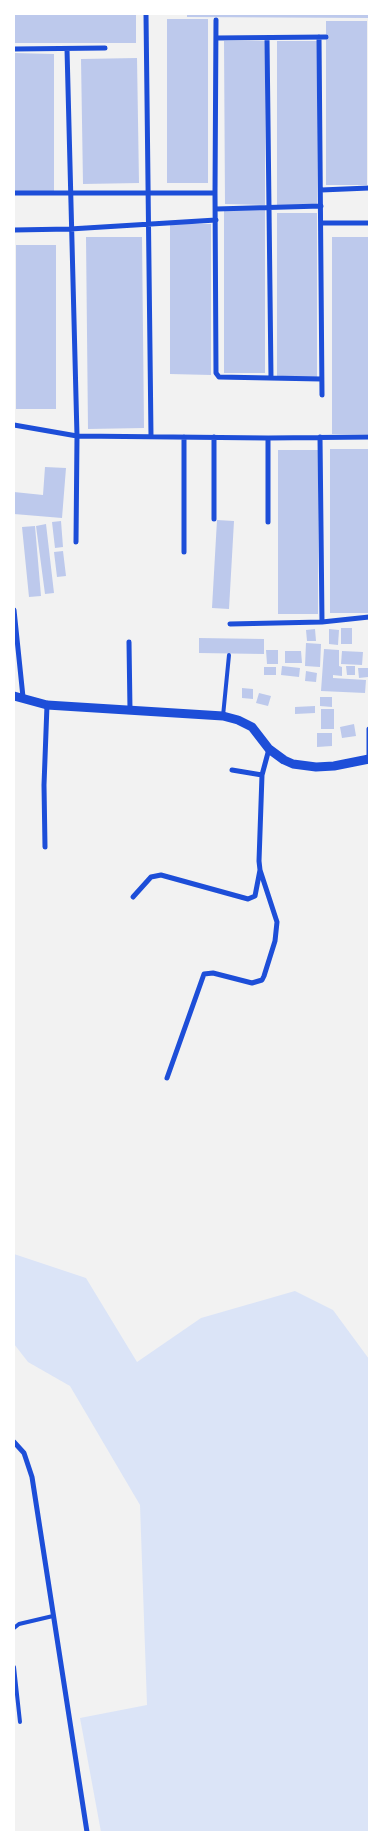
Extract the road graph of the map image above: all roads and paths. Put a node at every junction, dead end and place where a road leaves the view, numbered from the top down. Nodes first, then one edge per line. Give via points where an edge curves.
1 (146, 14) edge
2 (216, 20) dead end
3 (216, 38) junction
4 (268, 38) junction
5 (105, 48) dead end
6 (14, 49) edge
7 (66, 49) junction
8 (369, 188) edge
9 (321, 190) junction
10 (69, 192) junction
11 (14, 193) edge
12 (147, 193) junction
13 (215, 193) junction
14 (270, 206) junction
15 (321, 206) junction
16 (216, 209) junction
17 (216, 220) junction
18 (148, 223) junction
19 (321, 223) junction
20 (369, 223) edge
21 (70, 229) junction
22 (14, 230) edge
23 (271, 378) junction
24 (321, 379) junction
25 (322, 395) dead end
26 (14, 425) edge
27 (76, 436) junction
28 (151, 436) junction
29 (184, 437) junction
30 (320, 437) junction
31 (369, 437) edge
32 (214, 438) junction
33 (268, 438) junction
34 (214, 520) dead end
35 (268, 522) dead end
36 (76, 542) dead end
37 (184, 552) dead end
38 (14, 610) edge
39 (369, 617) edge
40 (322, 622) junction
41 (230, 624) dead end
42 (130, 642) dead end
43 (229, 655) dead end
44 (18, 696) edge
45 (47, 705) junction
46 (130, 710) junction
47 (223, 716) junction
48 (369, 729) edge
49 (269, 749) junction
50 (369, 759) edge
51 (232, 770) dead end
52 (262, 775) junction
53 (45, 847) dead end
54 (260, 870) junction
55 (132, 898) dead end
56 (168, 1078) dead end
57 (14, 1442) edge
58 (53, 1616) junction
59 (14, 1628) edge
60 (14, 1667) edge
61 (20, 1722) dead end
62 (87, 1832) edge

1 - 12 street
2 - 3 street
3 - 4 street
3 - 13 street
4 - 9 street via 322,37
4 - 14 street
5 - 7 street
6 - 7 street
7 - 10 street
8 - 9 street
9 - 15 street
10 - 11 street
10 - 12 street
10 - 21 street
12 - 13 street
12 - 18 street
13 - 16 street
14 - 15 street
14 - 16 street
14 - 23 street
15 - 19 street
16 - 17 street
17 - 18 street
17 - 23 street via 216,371 219,377
18 - 21 street
18 - 28 street
19 - 20 street
19 - 24 street
21 - 22 street
21 - 27 street
23 - 24 street
24 - 25 street
26 - 27 street
27 - 28 street
27 - 36 street
28 - 29 street
29 - 32 street
29 - 37 street
30 - 31 street
30 - 33 street
30 - 40 street
32 - 33 street
32 - 34 street
33 - 35 street
38 - 44 street
39 - 40 street
40 - 41 street
42 - 46 street
43 - 47 lane
44 - 45 street
45 - 46 street
45 - 53 street
46 - 47 street
47 - 49 street via 252,727
48 - 50 street
49 - 50 street via 284,760 306,766 334,766
49 - 52 street
51 - 52 street
52 - 54 street
54 - 55 street via 256,893 250,898 161,876 151,877
54 - 56 street via 277,922 275,941 264,976 252,983 213,973 204,974
57 - 58 street via 24,1453 32,1477
58 - 59 lane
58 - 62 street
60 - 61 lane

